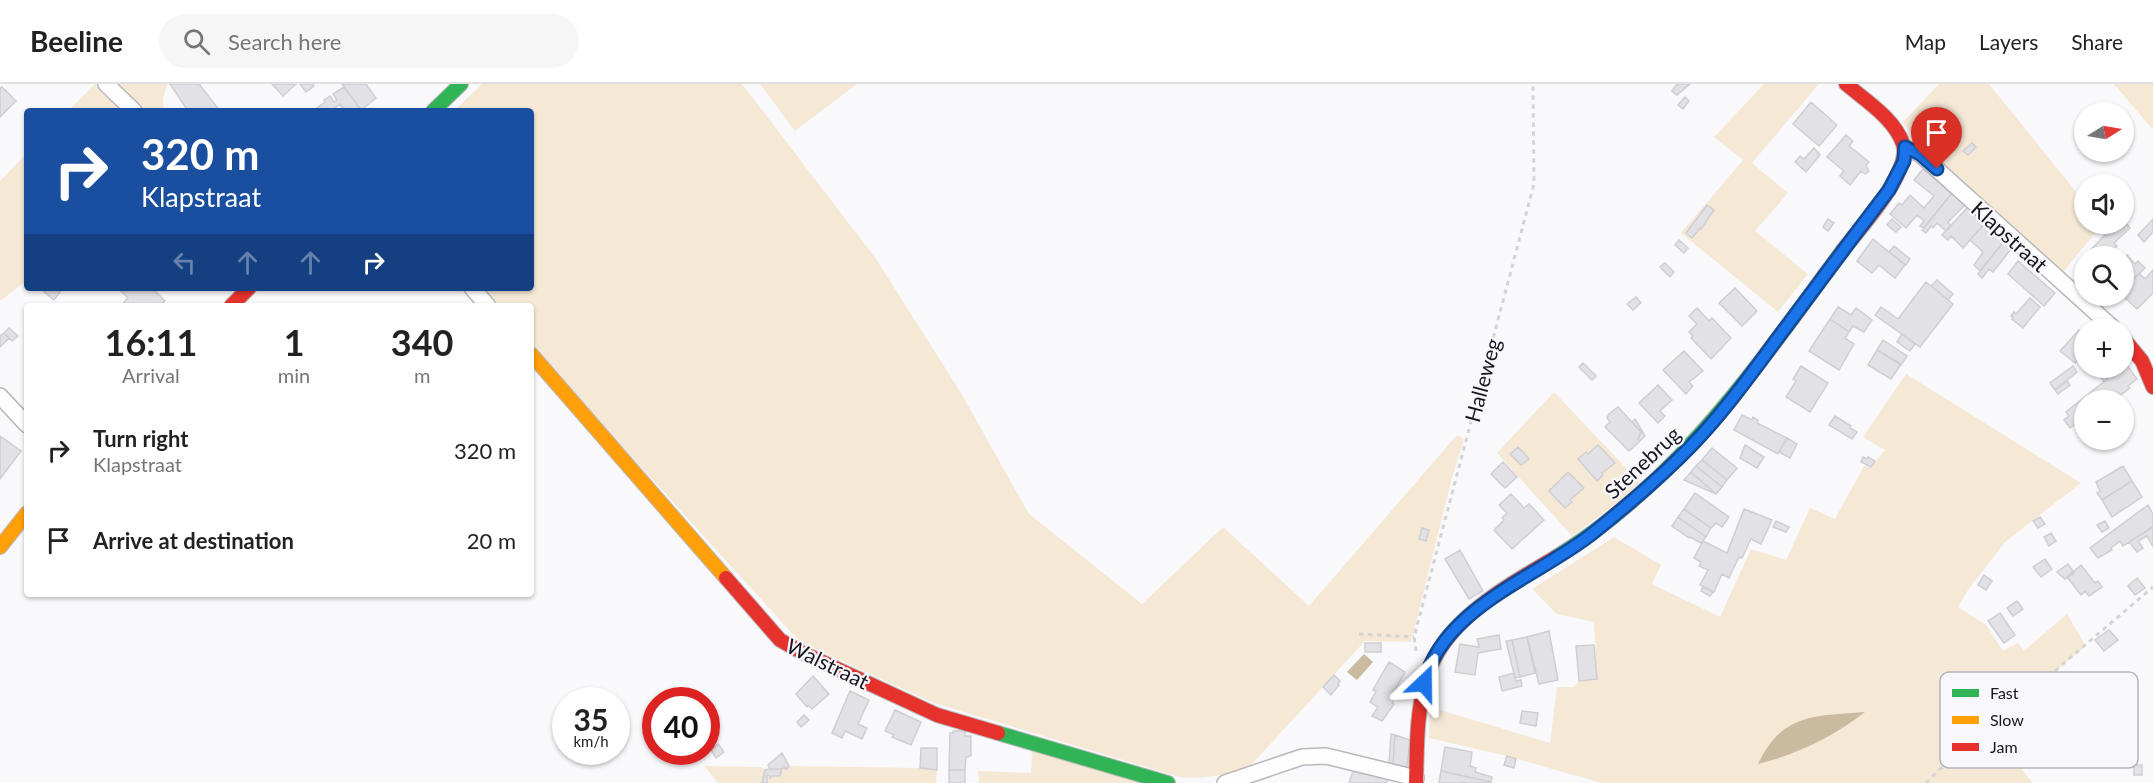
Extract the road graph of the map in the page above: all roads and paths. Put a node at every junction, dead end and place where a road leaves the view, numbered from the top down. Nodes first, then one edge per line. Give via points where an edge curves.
1 (106, 84) edge
2 (461, 84) edge
3 (1533, 84) edge
4 (1846, 84) edge
5 (131, 108) edge
6 (436, 108) edge
7 (1905, 147) junction
8 (246, 291) edge
9 (475, 291) edge
10 (234, 303) edge
11 (485, 303) edge
12 (2102, 318) edge
13 (2134, 348) edge
14 (534, 357) edge
15 (2153, 387) edge
16 (0, 396) edge
17 (24, 422) edge
18 (24, 517) edge
19 (0, 547) edge
20 (2153, 587) edge
21 (1359, 634) dead end
22 (1414, 637) junction
23 (1427, 670) junction
24 (2054, 672) edge
25 (1941, 768) edge
26 (1416, 781) edge
27 (1168, 783) edge
28 (1225, 783) edge
29 (1926, 783) edge

1 - 5 street
2 - 6 street
3 - 22 path, Halleweg via 1534,184
4 - 7 street via 1899,133
7 - 12 street, Klapstraat via 1920,154
7 - 23 street, Stenebrug via 1904,161 1889,190 1736,394 1693,444 1641,495 1589,536 1482,604 1450,635
8 - 10 street
9 - 11 street
13 - 15 street via 2148,368
14 - 27 street, Walstraat via 780,640 937,715
16 - 17 street
18 - 19 street
20 - 24 path
21 - 22 path
22 - 23 path via 1418,658
23 - 26 street, Stenebrug via 1421,696
25 - 29 path
26 - 28 street via 1326,756 1302,757

